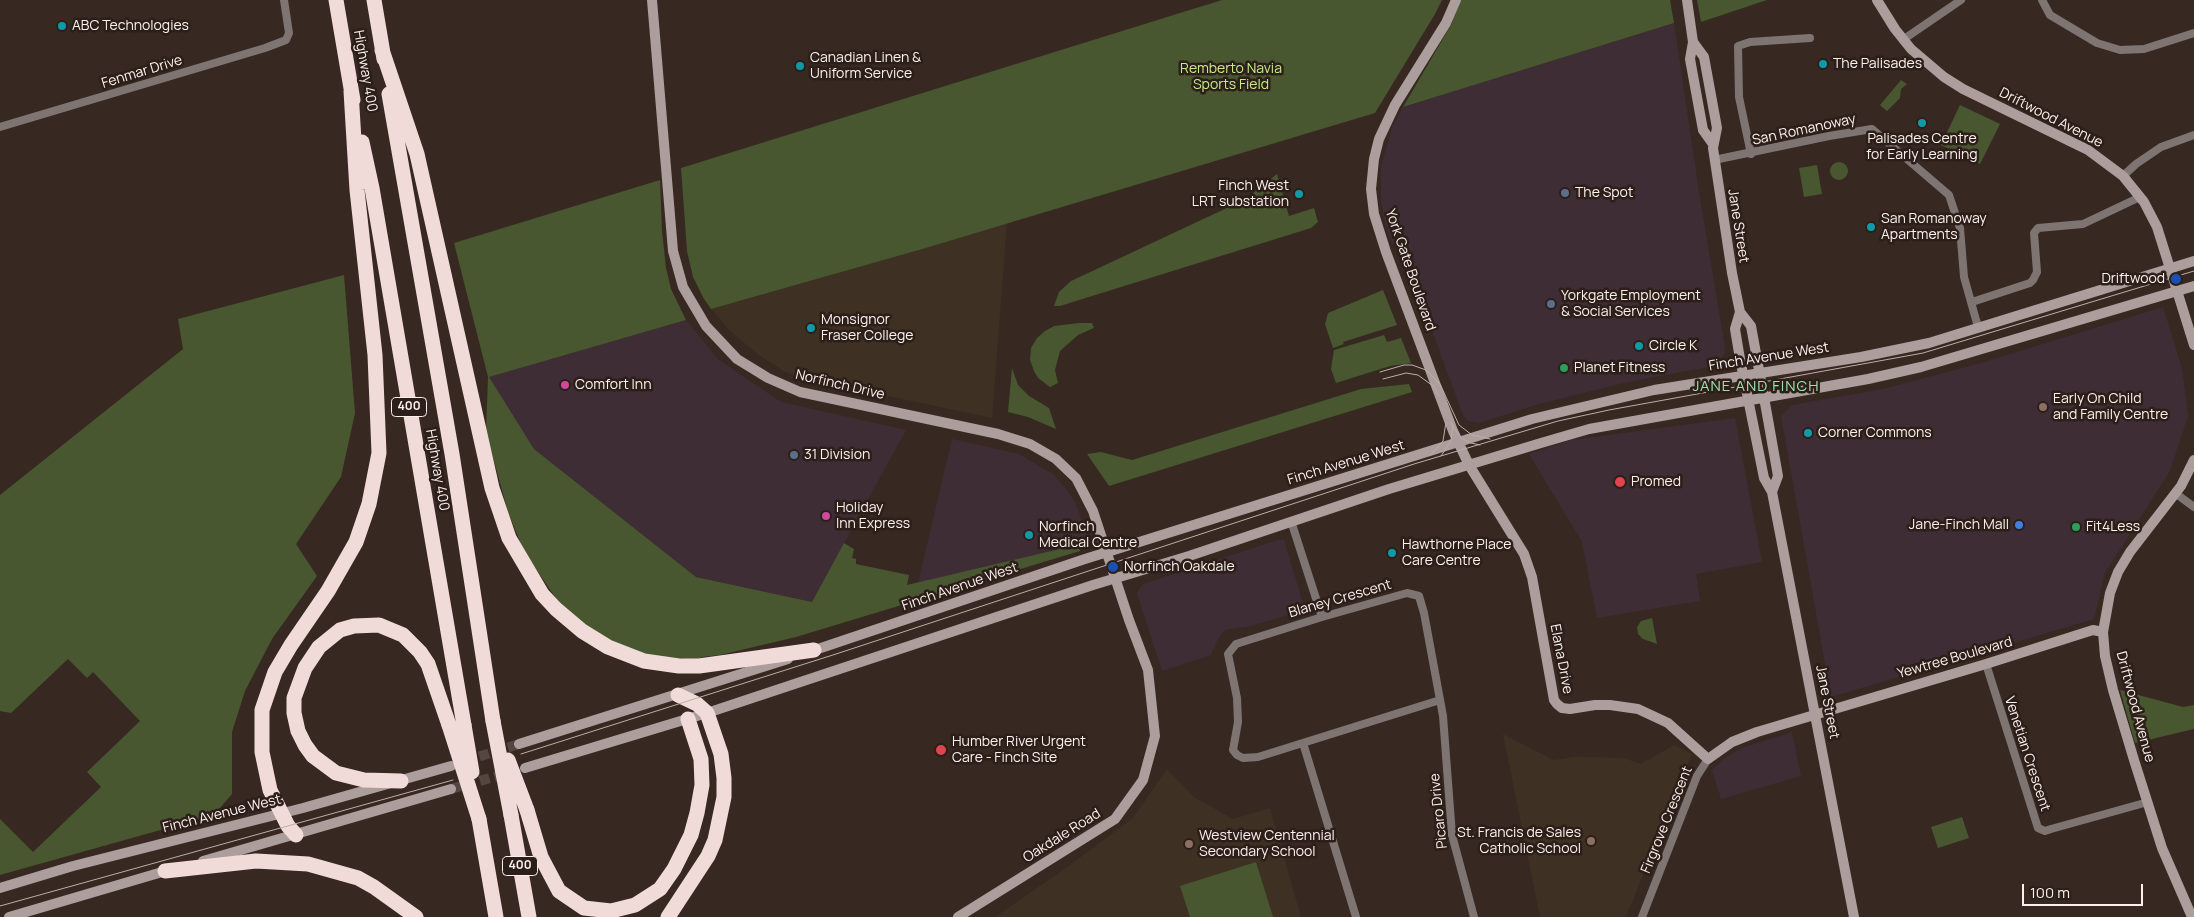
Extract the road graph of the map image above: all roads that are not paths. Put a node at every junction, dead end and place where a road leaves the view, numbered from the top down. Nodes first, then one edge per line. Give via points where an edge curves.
1 (284, 0) edge
2 (336, 0) edge
3 (374, 0) edge
4 (652, 0) edge
5 (1456, 0) edge
6 (1687, 0) edge
7 (1877, 0) edge
8 (1961, 0) edge
9 (2042, 0) edge
10 (2194, 33) edge
11 (1810, 38) dead end
12 (1904, 38) junction
13 (1694, 42) junction
14 (382, 50) junction
15 (1709, 87) junction
16 (1696, 90) junction
17 (351, 91) junction
18 (0, 127) edge
19 (2194, 135) edge
20 (1713, 144) junction
21 (1751, 154) junction
22 (1714, 160) junction
23 (2123, 176) junction
24 (2140, 196) junction
25 (2194, 261) edge
26 (2171, 268) junction
27 (2194, 286) edge
28 (2178, 290) junction
29 (1972, 302) junction
30 (1740, 312) junction
31 (1978, 327) junction
32 (2194, 345) edge
33 (1759, 373) junction
34 (1743, 375) junction
35 (1764, 398) junction
36 (1748, 400) junction
37 (1458, 442) junction
38 (2194, 460) edge
39 (1469, 465) junction
40 (1772, 492) junction
41 (2175, 493) junction
42 (2194, 506) edge
43 (1291, 521) junction
44 (1108, 553) junction
45 (1116, 578) junction
46 (1322, 617) junction
47 (2103, 632) junction
48 (814, 650) junction
49 (1986, 664) junction
50 (678, 695) junction
51 (1440, 700) junction
52 (707, 713) junction
53 (1816, 715) junction
54 (688, 719) junction
55 (494, 721) junction
56 (1303, 743) junction
57 (519, 744) tunnel mouth
58 (1708, 758) junction
59 (451, 766) dead end
60 (525, 768) dead end
61 (401, 781) junction
62 (451, 789) tunnel mouth
63 (2148, 802) junction
64 (282, 813) junction
65 (479, 819) junction
66 (296, 835) junction
67 (165, 871) junction
68 (0, 888) edge
69 (9, 917) edge
70 (416, 917) edge
71 (496, 917) edge
72 (529, 917) edge
73 (668, 917) edge
74 (958, 917) edge
75 (1356, 917) edge
76 (1474, 917) edge
77 (1642, 917) edge
78 (1854, 917) edge
79 (2192, 917) edge

1 - 18 street, Fenmar Drive via 290,33 286,40
2 - 17 highway, Highway 400 / 400
3 - 14 highway, Highway 400 / 400
4 - 44 main road, Norfinch Drive via 673,251 683,287 706,326 738,359 768,378 800,392 998,434 1030,444 1056,459 1076,478 1093,511
5 - 37 main road, York Gate Boulevard via 1442,30 1385,124 1374,159 1371,189 1380,234
6 - 13 main road, Jane Street
7 - 12 main road, Driftwood Avenue
8 - 12 street
9 - 10 street via 2050,16 2097,43 2120,50 2144,49
11 - 21 street via 1750,42 1738,46 1739,97
12 - 23 main road, Driftwood Avenue via 1918,56 1963,89 2088,150
13 - 15 main road, Jane Street via 1704,58
13 - 16 main road, Jane Street via 1690,60
14 - 48 highway via 417,154 492,488 509,538 542,594 582,631 608,647 644,661 699,666
14 - 55 highway, Highway 400 / 400 via 452,454
15 - 16 main road
15 - 20 main road, Jane Street via 1717,128
16 - 20 main road, Jane Street via 1702,130
17 - 64 highway via 357,190 375,355 379,453 369,504 356,542 328,592 275,672 264,704 260,730 266,774 272,796
17 - 65 highway, Highway 400 / 400, bridge via 372,188
19 - 23 street via 2161,147
20 - 22 main road, Jane Street
21 - 22 street, San Romanoway
21 - 29 street, San Romanoway via 1872,129 1948,195 1960,228 1964,277
22 - 30 main road, Jane Street
23 - 24 main road, Driftwood Avenue
24 - 26 main road, Driftwood Avenue via 2157,227
24 - 29 street via 2083,224 2038,228 2034,233 2037,272 2034,280
25 - 26 main road, Finch Avenue West
26 - 28 main road, Driftwood Avenue
26 - 31 main road, Finch Avenue West
27 - 28 main road
28 - 32 main road, Driftwood Avenue
28 - 35 main road via 1920,368
29 - 31 street, San Romanoway
30 - 33 main road, Jane Street via 1751,326
30 - 34 main road, Jane Street via 1734,330
31 - 33 main road, Finch Avenue West via 1929,343
33 - 34 main road, Finch Avenue West
33 - 35 main road, Jane Street
34 - 36 main road, Jane Street
34 - 37 main road, Finch Avenue West via 1596,403
35 - 36 main road
35 - 40 main road, Jane Street via 1778,476
36 - 39 main road via 1589,429
36 - 40 main road, Jane Street via 1764,478
37 - 39 main road, York Gate Boulevard
37 - 44 main road, Finch Avenue West
38 - 41 main road, Driftwood Avenue
39 - 43 main road
39 - 58 main road, Elana Drive via 1524,554 1532,577 1557,704 1570,709 1610,705 1638,709 1668,723
40 - 53 main road, Jane Street
41 - 42 street
41 - 47 main road, Driftwood Avenue via 2118,572 2110,593
43 - 45 main road
43 - 46 street
44 - 45 main road, Norfinch Drive
44 - 48 main road, Finch Avenue West
45 - 52 main road
45 - 74 main road, Oakdale Road via 1148,670 1155,736 1143,780 1115,819
46 - 51 street, Blaney Crescent via 1406,593 1419,596
46 - 56 street, Blaney Crescent via 1236,644 1228,654 1236,698 1238,722 1233,750 1237,755 1250,759
47 - 49 main road, Yewtree Boulevard via 2093,630
47 - 63 main road, Driftwood Avenue via 2113,690
48 - 50 main road, Finch Avenue West
49 - 53 main road, Yewtree Boulevard
49 - 63 street, Venetian Crescent via 2038,828 2051,830
50 - 52 highway
50 - 57 main road, Finch Avenue West
51 - 56 street, Blaney Crescent
51 - 76 street, Picaro Drive via 1452,835
52 - 54 main road
52 - 73 highway via 721,754 724,778 720,821 708,856
53 - 58 main road, Firgrove Crescent via 1744,737
53 - 78 main road, Jane Street
54 - 55 highway, bridge via 701,759 702,785 691,835 660,889 635,905 611,911 584,908 559,891 541,857
54 - 60 main road
55 - 72 highway, Highway 400 / 400, bridge
56 - 75 street
58 - 77 street, Firgrove Crescent
59 - 61 main road, Finch Avenue West
61 - 64 main road, Finch Avenue West
61 - 65 highway, bridge via 347,777 324,766 304,745 298,731 294,698 305,668 319,647 340,630 379,625 402,635 420,652 428,664
62 - 66 main road
63 - 79 main road, Driftwood Avenue via 2162,848
64 - 66 highway
64 - 68 main road, Finch Avenue West
65 - 71 highway, Highway 400 / 400
66 - 67 main road
67 - 69 main road
67 - 70 highway via 256,861 308,864 358,878

